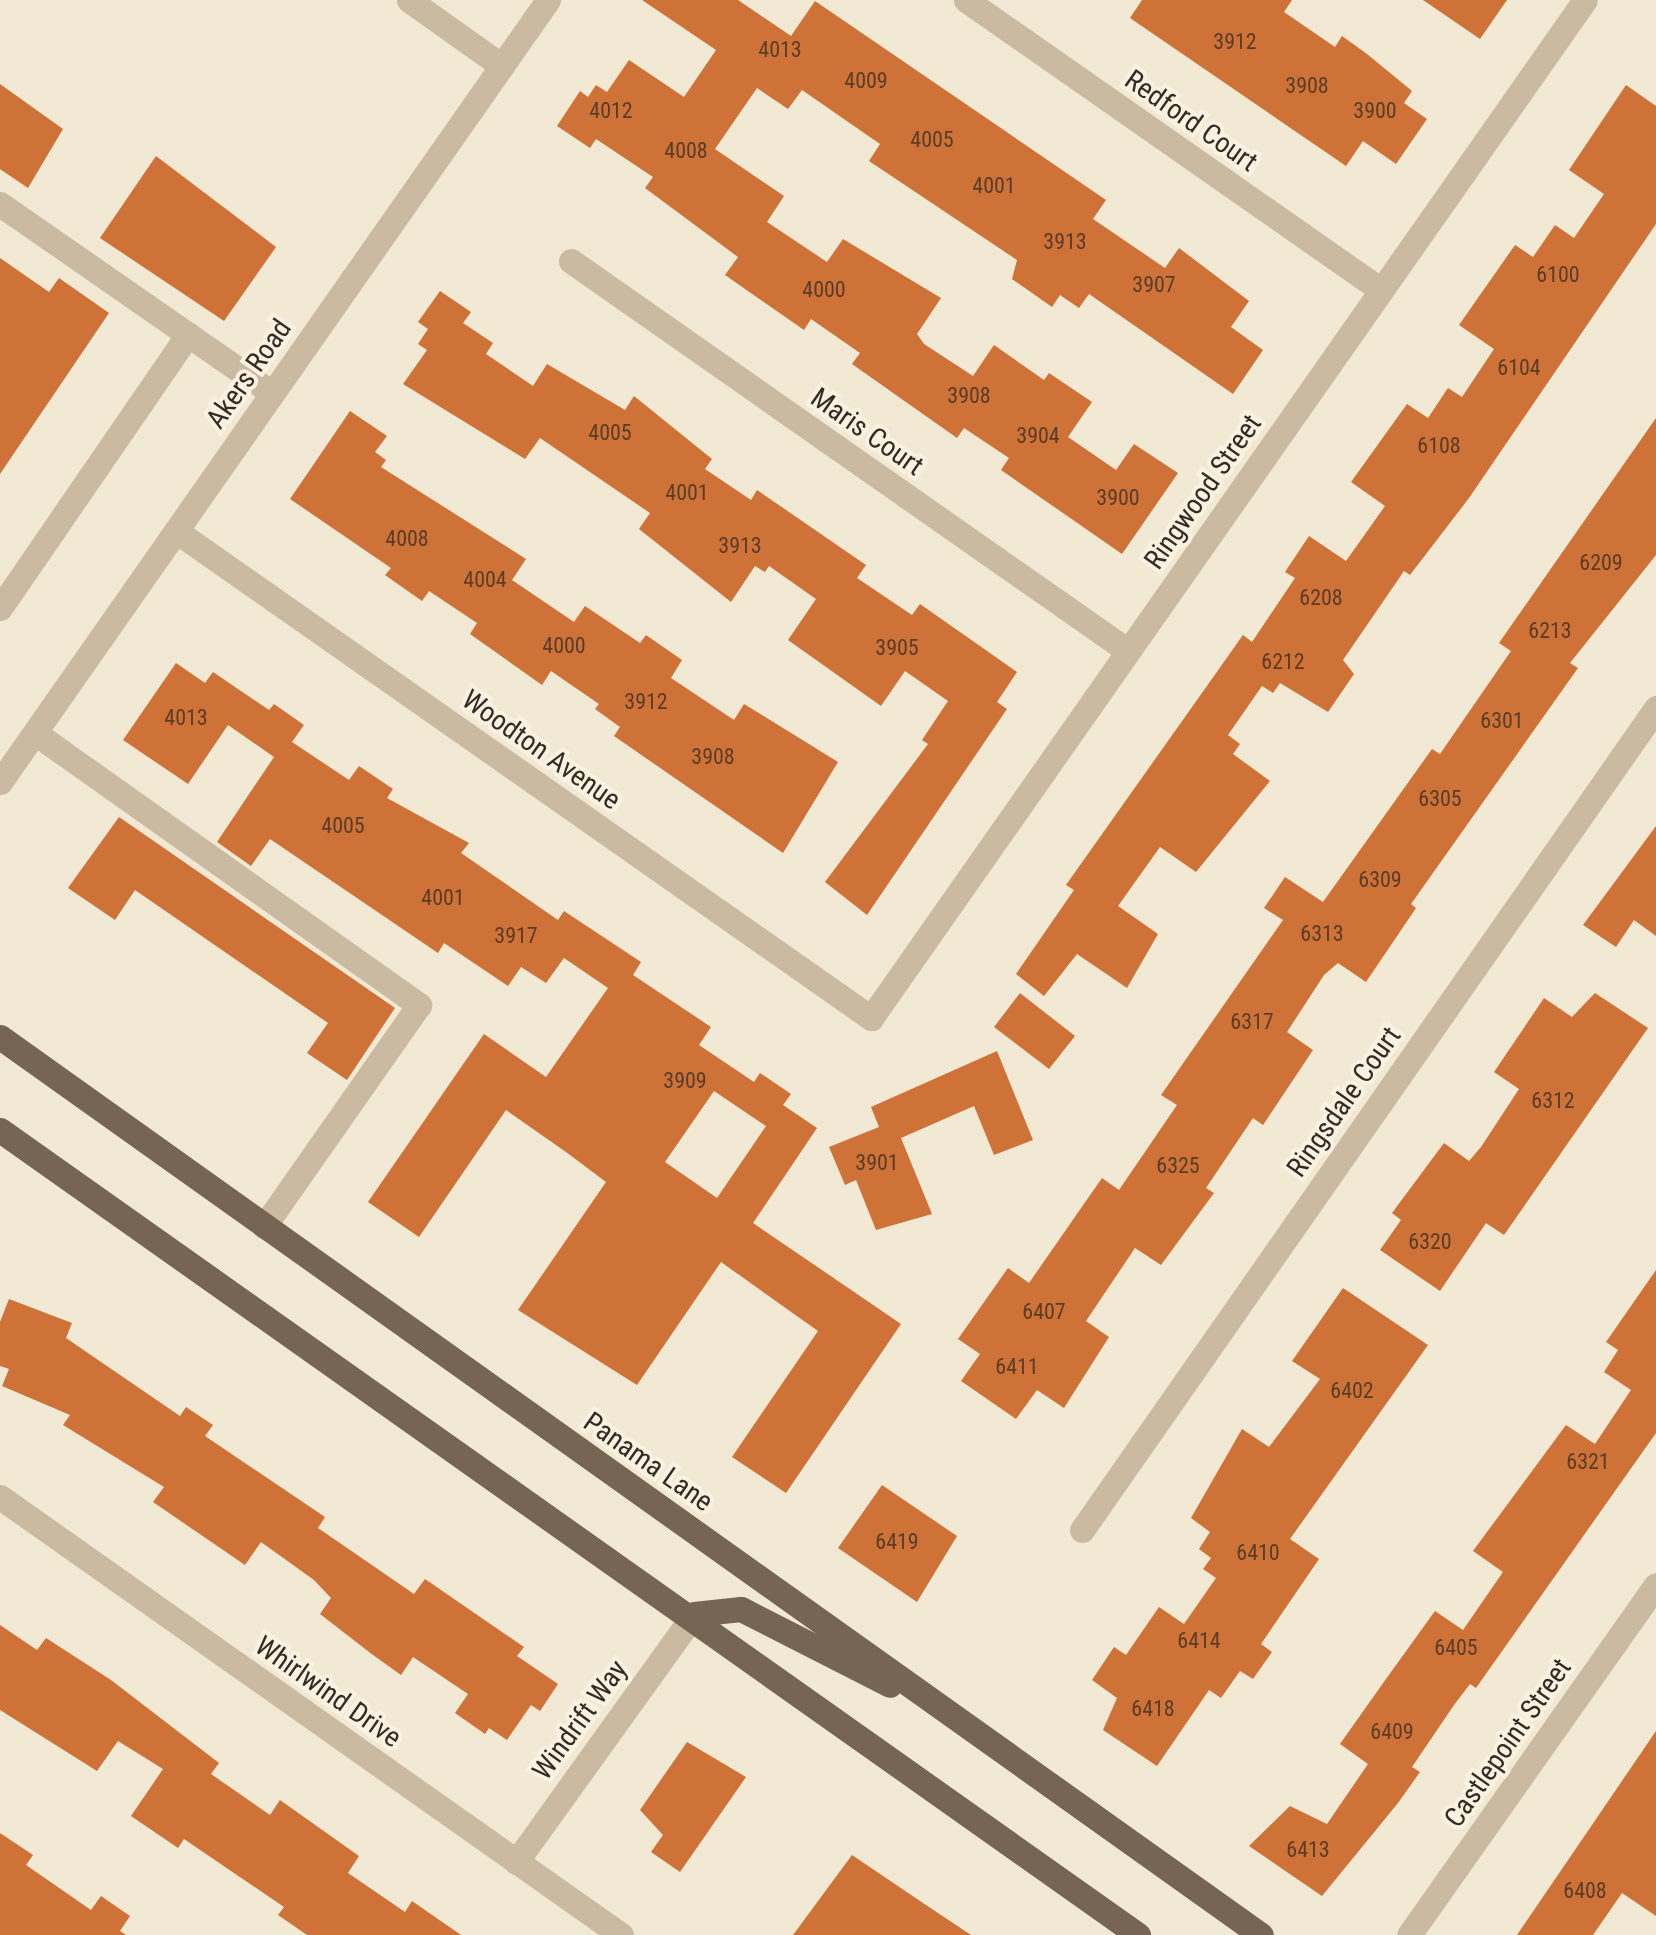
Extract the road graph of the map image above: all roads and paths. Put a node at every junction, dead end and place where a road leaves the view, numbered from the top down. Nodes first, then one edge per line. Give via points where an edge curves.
1 (409, 0) edge
2 (548, 0) edge
3 (966, 0) edge
4 (1585, 0) edge
5 (502, 66) junction
6 (0, 204) edge
7 (570, 261) dead end
8 (1381, 290) junction
9 (188, 334) junction
10 (272, 393) junction
11 (176, 531) junction
12 (0, 608) edge
13 (1128, 651) junction
14 (1652, 724) edge
15 (35, 733) junction
16 (0, 782) edge
17 (871, 1018) joint
18 (0, 1037) edge
19 (0, 1130) edge
20 (264, 1226) junction
21 (0, 1497) edge
22 (1082, 1530) dead end
23 (1656, 1585) edge
24 (694, 1614) junction
25 (970, 1726) junction
26 (516, 1862) junction
27 (621, 1935) edge
28 (1138, 1935) edge
29 (1261, 1935) edge
30 (1409, 1935) edge

1 - 5 street
2 - 5 street, Akers Road
3 - 8 street, Redford Court
4 - 8 street, Ringwood Street
5 - 10 street, Akers Road
6 - 9 street
7 - 13 street, Maris Court
8 - 13 street, Ringwood Street
9 - 10 street
9 - 12 street
10 - 11 street, Akers Road
11 - 15 street, Akers Road
11 - 17 street, Woodton Avenue
13 - 17 street, Ringwood Street
14 - 22 street, Ringsdale Court
15 - 16 street, Akers Road
15 - 20 street via 419,1005
18 - 20 main road, Panama Lane
19 - 24 main road
20 - 25 main road, Panama Lane
21 - 26 street, Whirlwind Drive
23 - 30 street, Castlepoint Street
24 - 25 main road via 741,1610
24 - 26 street, Windrift Way
24 - 28 main road
25 - 29 main road, Panama Lane
26 - 27 street, Whirlwind Drive

